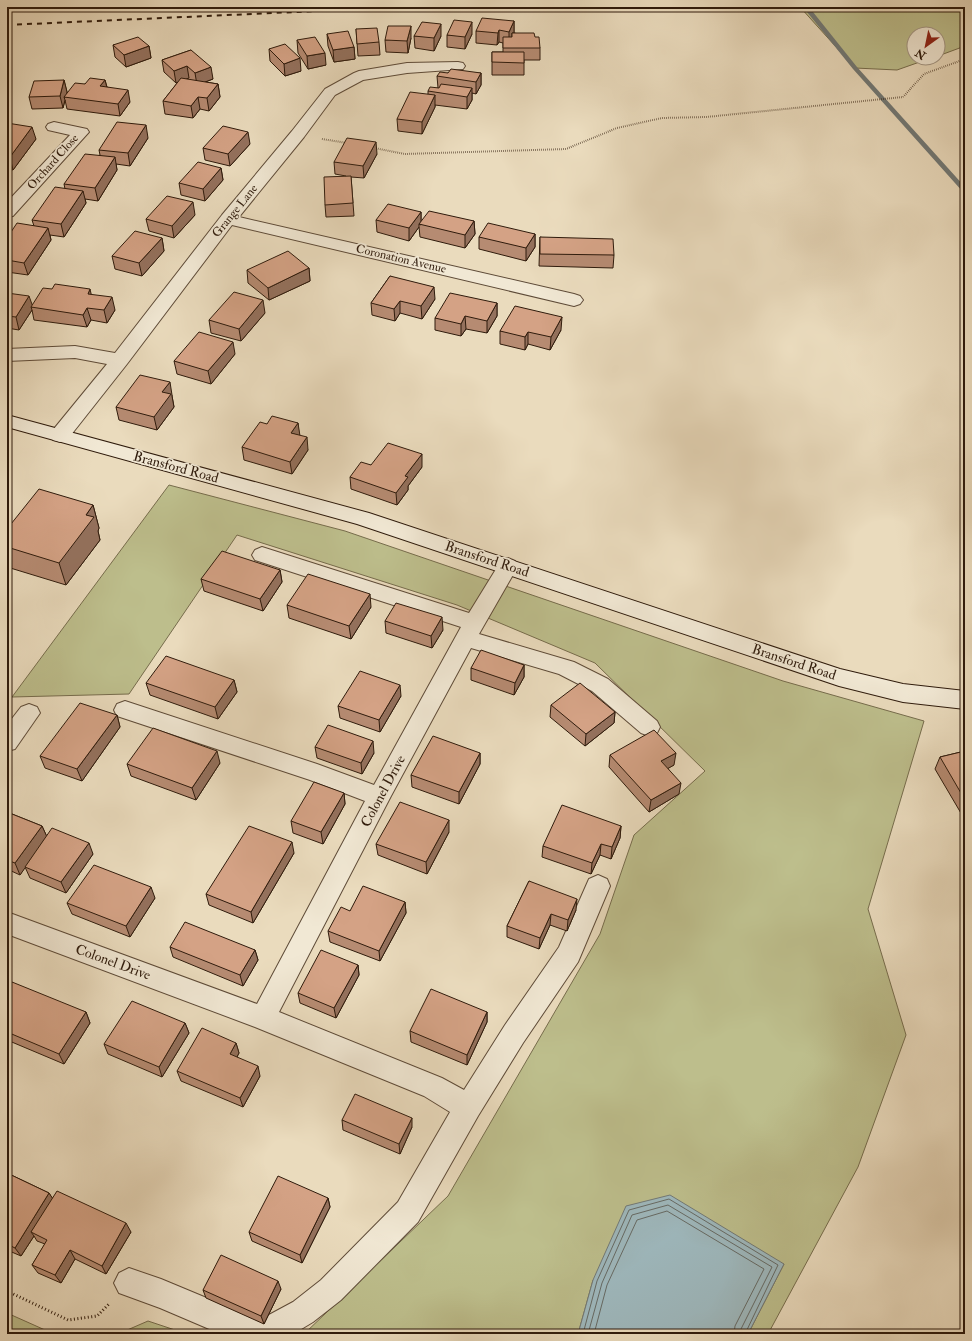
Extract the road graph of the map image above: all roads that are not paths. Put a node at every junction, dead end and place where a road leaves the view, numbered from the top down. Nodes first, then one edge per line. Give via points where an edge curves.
1 (458, 66) dead end
2 (54, 127) dead end
3 (7, 212) edge
4 (228, 219) junction
5 (574, 300) dead end
6 (7, 355) edge
7 (120, 360) junction
8 (7, 421) edge
9 (60, 435) junction
10 (262, 555) dead end
11 (508, 566) junction
12 (470, 631) junction
13 (965, 700) edge
14 (125, 710) dead end
15 (29, 713) dead end
16 (649, 727) dead end
17 (7, 742) edge
18 (380, 797) junction
19 (598, 886) dead end
20 (7, 923) edge
21 (263, 1018) junction
22 (468, 1107) junction
23 (129, 1283) road end

1 - 4 street, Grange Lane via 405,74 359,76 330,92
2 - 3 street, Orchard Close via 80,132
4 - 5 street, Coronation Avenue
4 - 7 street, Grange Lane
6 - 7 street via 75,352
7 - 9 street, Grange Lane
8 - 9 street, Bransford Road
9 - 11 street, Bransford Road via 362,518
10 - 12 street
11 - 12 street, Colonel Drive
11 - 13 street, Bransford Road via 839,677 903,693
12 - 16 street via 566,668 600,685
12 - 18 street, Colonel Drive
14 - 18 street via 317,773
15 - 17 street
18 - 21 street, Colonel Drive
19 - 22 street via 569,954
20 - 21 street, Colonel Drive
21 - 22 street, Colonel Drive via 433,1087
22 - 23 street via 408,1212 331,1290 303,1312 270,1331 245,1329

